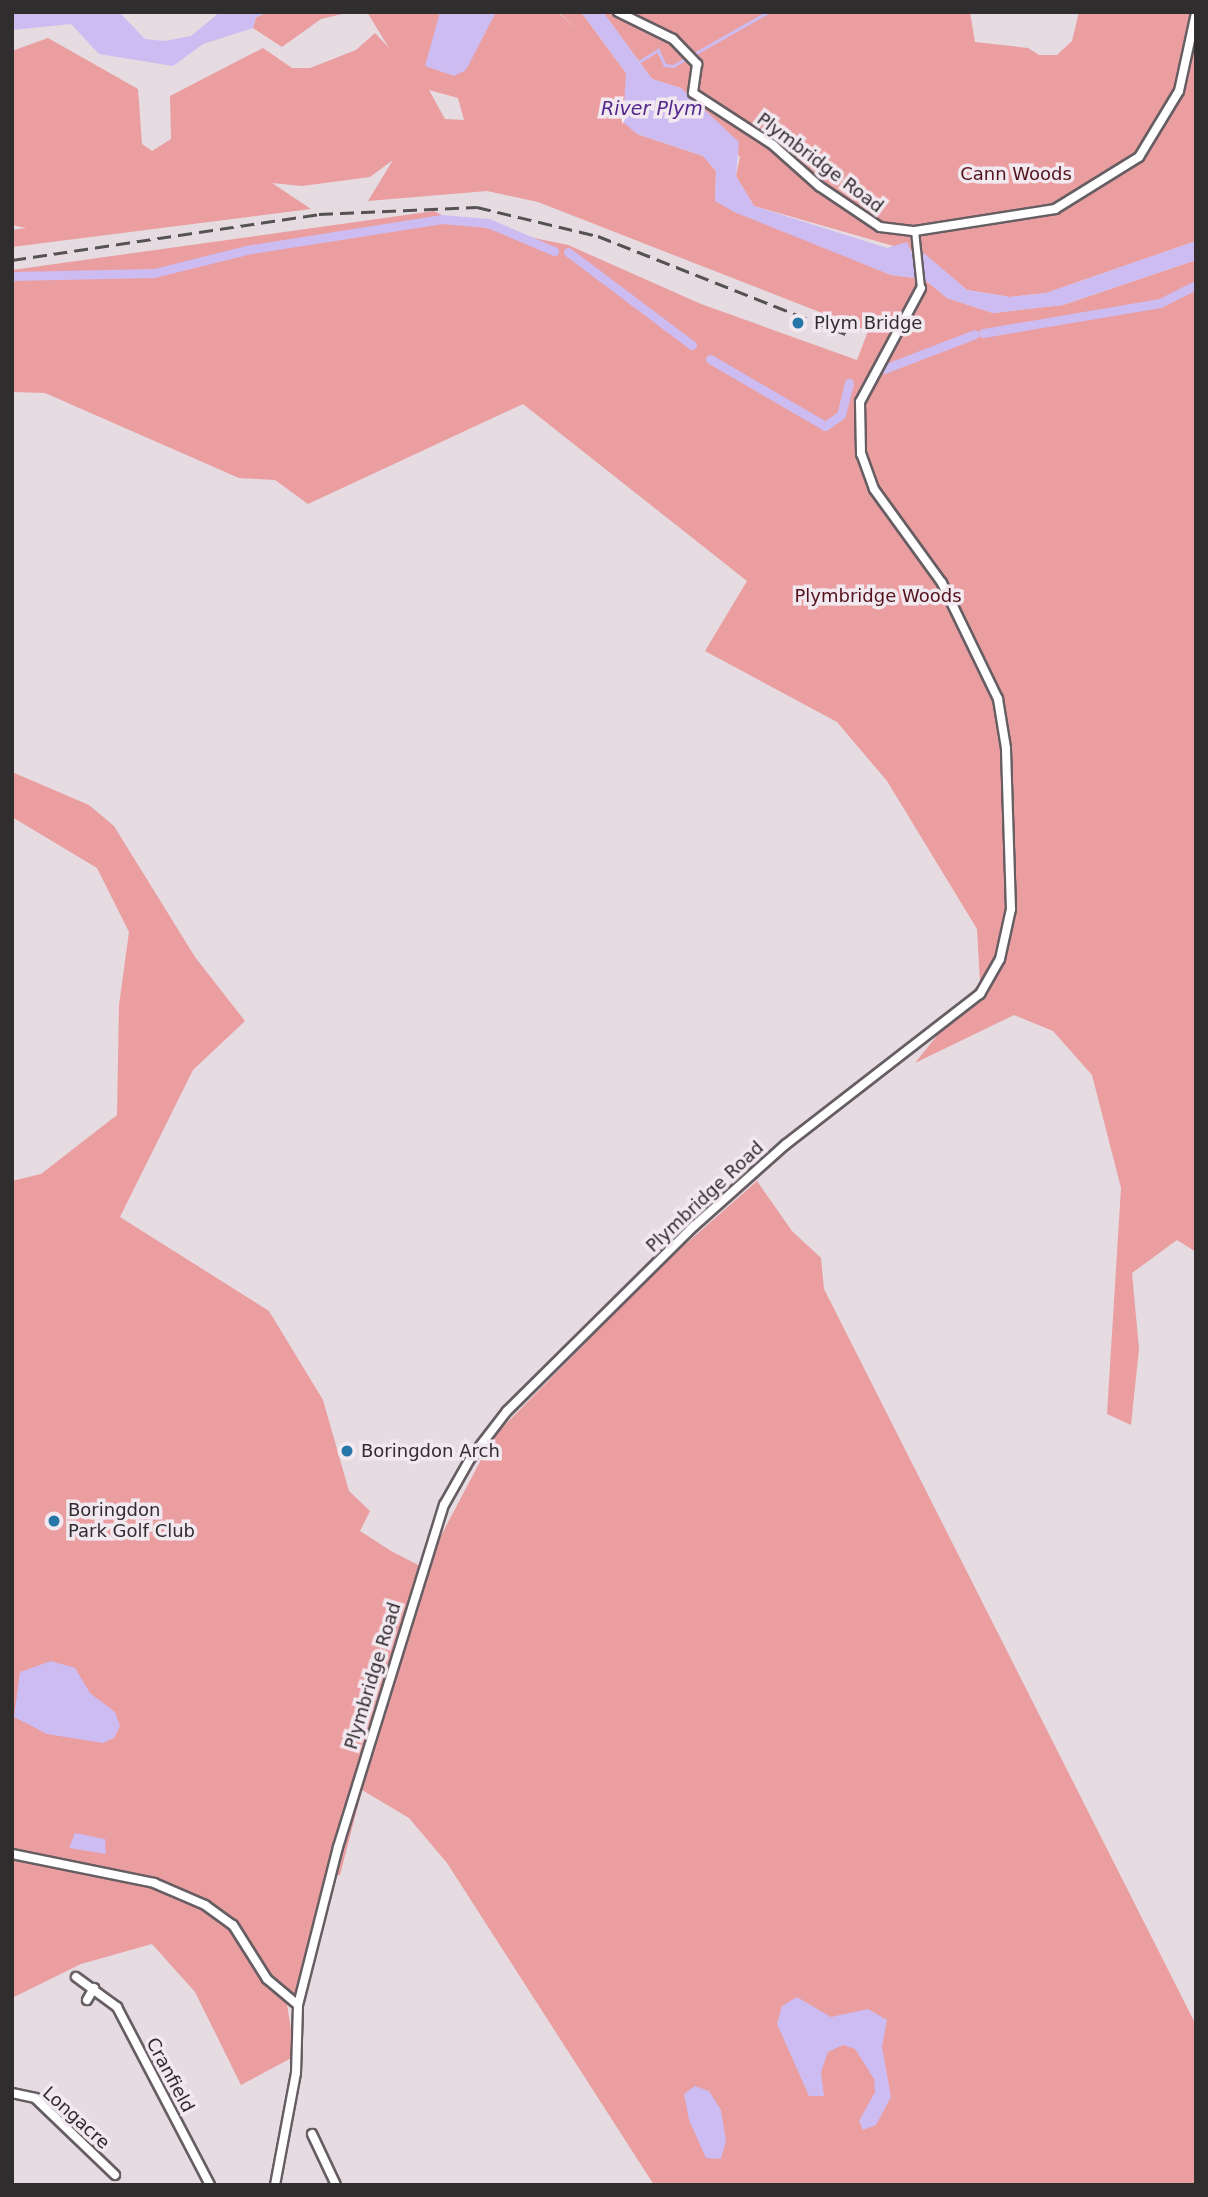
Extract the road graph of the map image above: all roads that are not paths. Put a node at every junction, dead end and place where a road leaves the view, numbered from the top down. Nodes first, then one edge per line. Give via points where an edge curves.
1 (618, 12) edge
2 (1196, 13) edge
3 (915, 231) junction
4 (921, 288) joint
5 (12, 1854) edge
6 (76, 1977) dead end
7 (94, 1988) junction
8 (87, 2000) dead end
9 (298, 2004) junction
10 (12, 2094) edge
11 (312, 2134) dead end
12 (115, 2175) dead end
13 (210, 2185) edge
14 (275, 2185) edge
15 (336, 2185) edge

1 - 3 street, Plymbridge Road via 673,39 697,64 694,93 773,145 819,186 880,227
2 - 3 street, Plymbridge Road via 1178,91 1139,157 1055,209
3 - 4 street
4 - 9 street, Plymbridge Road via 860,402 861,454 874,489 942,583 998,699 1006,748 1011,909 1000,960 979,994 785,1145 694,1226 507,1411 470,1460 444,1505 398,1642
5 - 9 street via 154,1883 205,1905 233,1925 267,1979
6 - 7 street, Cranfield
7 - 8 street
7 - 13 street, Cranfield via 117,2007
9 - 14 street, Plymbridge Road via 296,2073
10 - 12 street, Longacre via 35,2098
11 - 15 street

